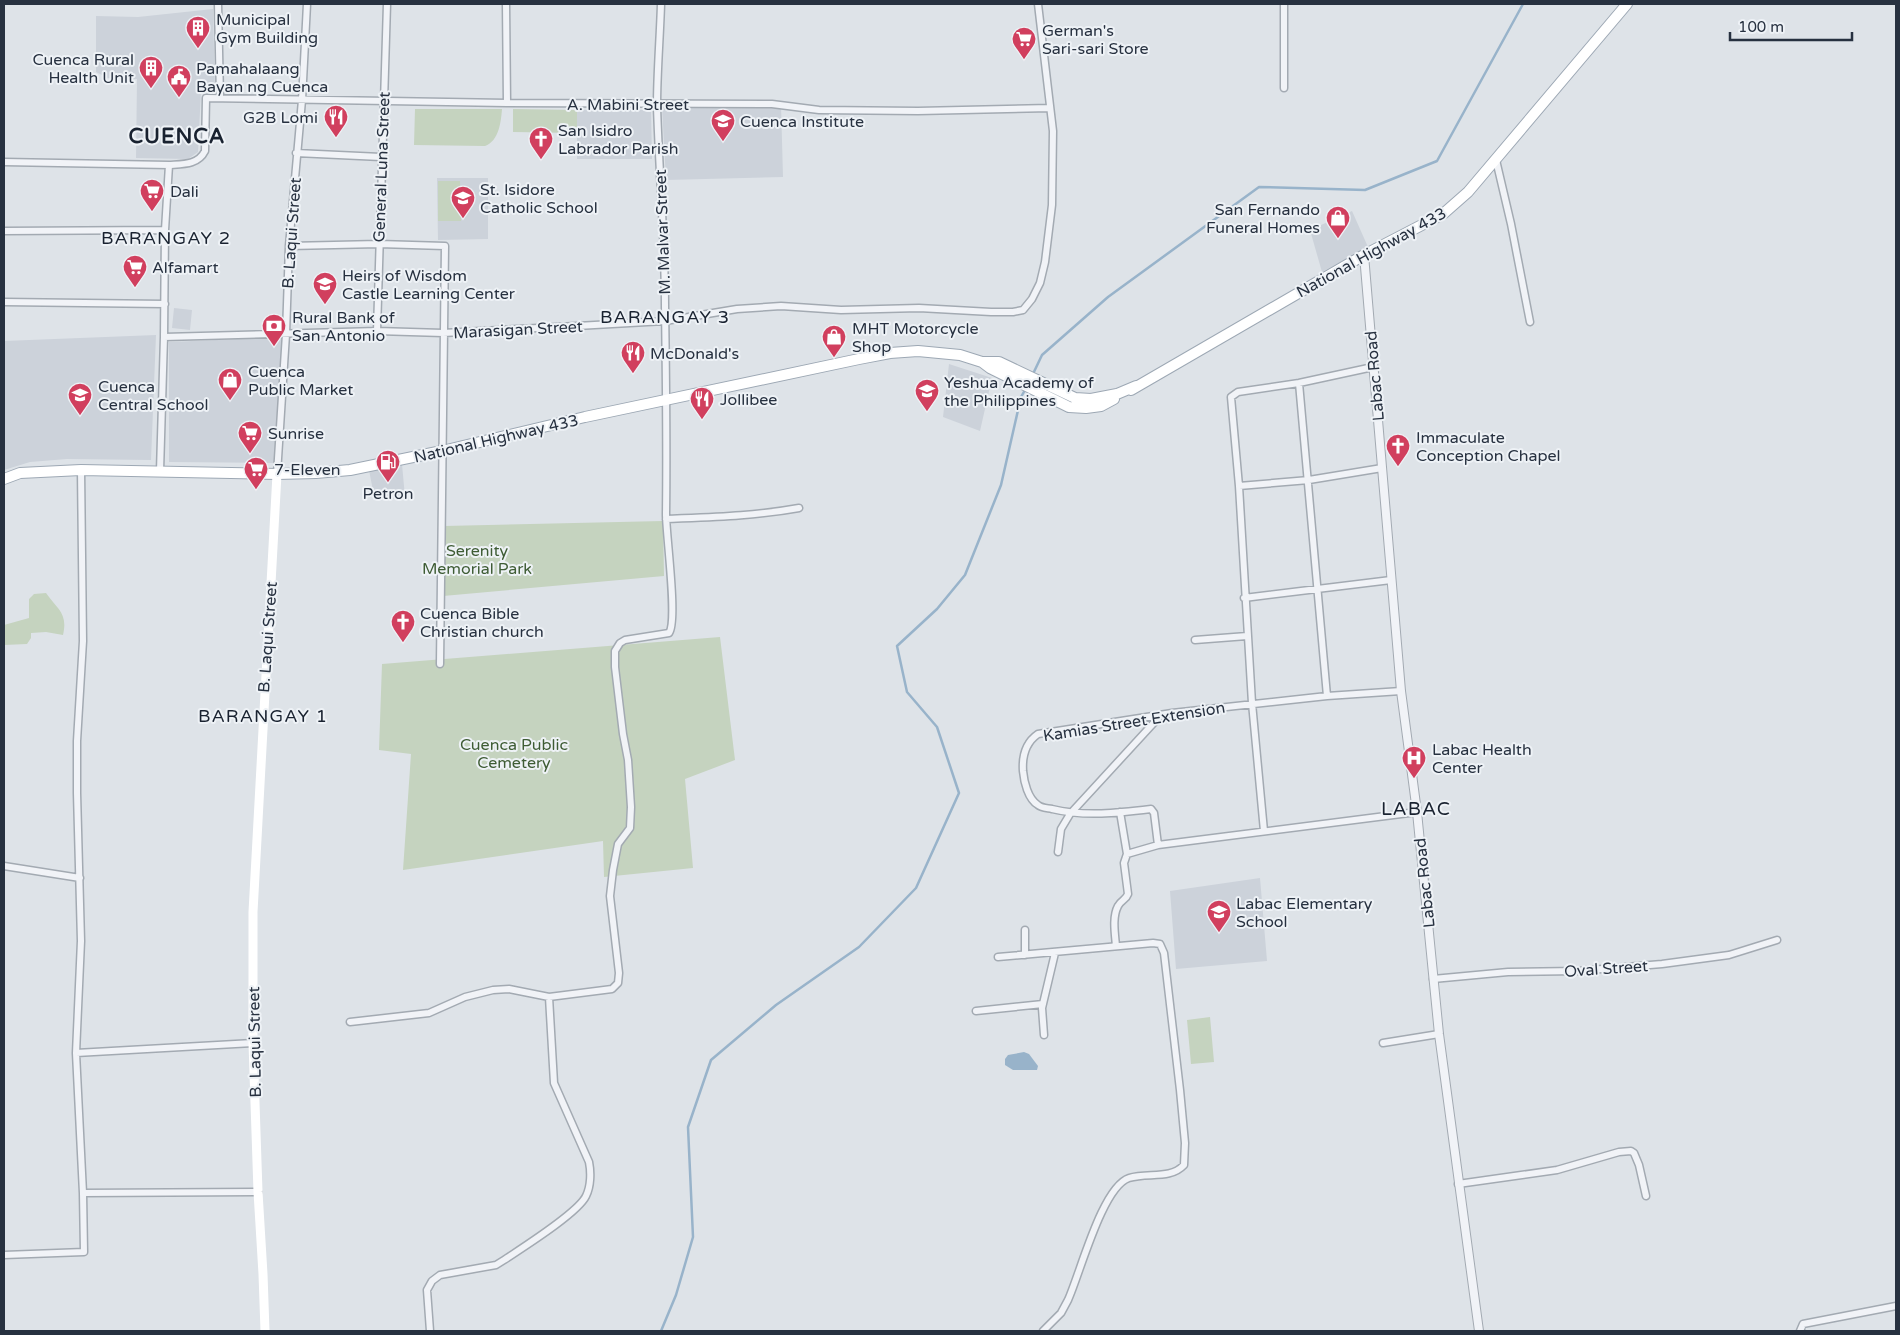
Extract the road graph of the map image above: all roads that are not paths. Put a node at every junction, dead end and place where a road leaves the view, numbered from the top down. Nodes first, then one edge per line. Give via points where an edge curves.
1 (218, 4) edge
2 (307, 4) edge
3 (386, 4) edge
4 (506, 4) edge
5 (661, 4) edge
6 (1038, 4) edge
7 (1284, 4) edge
8 (1627, 4) edge
9 (1284, 88) dead end
10 (220, 98) junction
11 (302, 100) junction
12 (383, 102) junction
13 (507, 103) junction
14 (657, 104) junction
15 (1050, 108) junction
16 (296, 153) junction
17 (381, 157) junction
18 (1496, 160) junction
19 (4, 162) edge
20 (169, 165) junction
21 (165, 230) junction
22 (4, 231) edge
23 (379, 244) junction
24 (289, 246) junction
25 (1364, 255) junction
26 (4, 302) edge
27 (164, 304) junction
28 (665, 321) junction
29 (1530, 322) dead end
30 (377, 331) junction
31 (444, 333) junction
32 (286, 334) junction
33 (164, 337) junction
34 (1374, 367) junction
35 (1299, 383) junction
36 (667, 400) junction
37 (442, 451) junction
38 (1382, 468) junction
39 (81, 470) junction
40 (160, 471) junction
41 (277, 474) junction
42 (4, 479) edge
43 (1308, 480) junction
44 (1239, 486) junction
45 (799, 508) dead end
46 (666, 519) junction
47 (1391, 580) junction
48 (1318, 590) junction
49 (1244, 598) junction
50 (1247, 636) junction
51 (1195, 640) dead end
52 (440, 664) dead end
53 (1401, 691) junction
54 (1327, 696) junction
55 (1252, 703) junction
56 (1162, 715) junction
57 (1120, 812) junction
58 (1417, 812) junction
59 (1070, 814) junction
60 (1264, 831) junction
61 (1158, 845) junction
62 (1058, 852) dead end
63 (1127, 854) junction
64 (4, 866) edge
65 (80, 878) junction
66 (1025, 930) dead end
67 (1777, 940) dead end
68 (1116, 946) junction
69 (1055, 953) junction
70 (1025, 955) junction
71 (998, 957) dead end
72 (1433, 979) junction
73 (549, 998) junction
74 (1043, 1004) junction
75 (976, 1011) dead end
76 (350, 1022) dead end
77 (1439, 1034) junction
78 (1044, 1035) dead end
79 (253, 1043) junction
80 (1383, 1044) dead end
81 (76, 1053) junction
82 (1458, 1184) junction
83 (258, 1192) junction
84 (84, 1193) junction
85 (1646, 1196) dead end
86 (4, 1255) edge
87 (1896, 1306) edge
88 (265, 1331) edge
89 (430, 1331) edge
90 (1043, 1331) edge
91 (1479, 1331) edge
92 (1800, 1331) edge

1 - 10 street
2 - 11 street, B. Laqui Street
3 - 12 street, General Luna Street
4 - 13 street
5 - 14 street, M. Malvar Street
6 - 15 street
7 - 9 street
8 - 18 main road, National Highway 433
10 - 11 street, A. Mabini Street
10 - 20 street, A. Mabini Street via 206,98 205,151 202,156 191,163
11 - 12 street, A. Mabini Street
11 - 16 street, B. Laqui Street
12 - 13 street, A. Mabini Street
12 - 17 street, General Luna Street
13 - 14 street, A. Mabini Street
14 - 15 street, A. Mabini Street via 772,104 819,110
14 - 28 street, M. Malvar Street
15 - 28 street, Marasigan Street via 1053,130 1052,205 1045,262 1040,283 1023,310 841,310 781,306 737,309
16 - 17 street
16 - 24 street, B. Laqui Street
17 - 23 street, General Luna Street
18 - 25 main road, National Highway 433 via 1443,214
18 - 29 street
19 - 20 street
20 - 21 street
21 - 22 street
21 - 27 street
23 - 24 street
23 - 30 street, General Luna Street
23 - 31 street via 446,246
24 - 32 street, B. Laqui Street
25 - 34 street, Labac Road
25 - 36 main road, National Highway 433 via 1136,386 1091,400 1059,396 997,366 918,350 890,353
26 - 27 street
27 - 33 street
28 - 31 street, Marasigan Street
28 - 36 street, M. Malvar Street
30 - 31 street, Marasigan Street
30 - 32 street, Marasigan Street
31 - 37 street
32 - 33 street, Marasigan Street
32 - 41 street, B. Laqui Street
33 - 40 street
34 - 35 street
34 - 38 street, Labac Road
35 - 43 street
35 - 44 street via 1238,392 1231,397
36 - 37 main road, National Highway 433
36 - 46 street, M. Malvar Street
37 - 41 main road, National Highway 433 via 350,470
37 - 52 street
38 - 43 street
38 - 47 street, Labac Road
39 - 40 main road, National Highway 433
39 - 42 main road, National Highway 433 via 20,473
39 - 65 street via 84,641 78,741
40 - 41 main road, National Highway 433
41 - 79 main road, B. Laqui Street via 252,912
43 - 44 street
43 - 48 street
44 - 49 street
45 - 46 street via 748,515
46 - 73 street, M. Malvar Street via 672,629 669,633 625,640 615,651 631,807 630,828 618,844 610,896 618,983 612,989
47 - 48 street
47 - 53 street, Labac Road
48 - 49 street
48 - 54 street
49 - 50 street
50 - 51 street
50 - 55 street
53 - 54 street, Kamias Street Extension
53 - 58 street, Labac Road
54 - 55 street, Kamias Street Extension
55 - 56 street, Kamias Street Extension
55 - 60 street
56 - 59 street
56 - 59 street, Kamias Street Extension via 1038,734 1030,739 1025,749 1023,772 1030,798 1039,806
57 - 59 street, Kamias Street Extension
57 - 61 street, Kamias Street Extension via 1151,809
57 - 63 street
58 - 60 street
58 - 72 street, Labac Road
59 - 62 street via 1060,829
60 - 61 street
61 - 63 street
63 - 68 street via 1124,863 1128,894 1116,912
64 - 65 street
65 - 81 street
66 - 70 street
67 - 72 street, Oval Street via 1729,955 1662,964
68 - 69 street
68 - 90 street via 1153,943 1163,947 1181,1099 1184,1164 1179,1171 1121,1182 1103,1211 1068,1300 1061,1313
69 - 70 street
69 - 74 street
70 - 71 street
72 - 77 street, Labac Road
73 - 76 street via 509,989 493,990 465,997 428,1013
73 - 89 street via 554,1083 589,1162 591,1174 586,1196 573,1212 496,1265 440,1275 432,1281 427,1290
74 - 75 street
74 - 78 street
77 - 80 street
77 - 82 street, Labac Road
79 - 81 street
79 - 83 main road, B. Laqui Street
81 - 84 street
82 - 85 street via 1557,1170 1631,1151 1639,1165
82 - 91 street, Labac Road
83 - 84 street
83 - 88 main road, B. Laqui Street
84 - 86 street via 84,1252
87 - 92 street via 1803,1324

